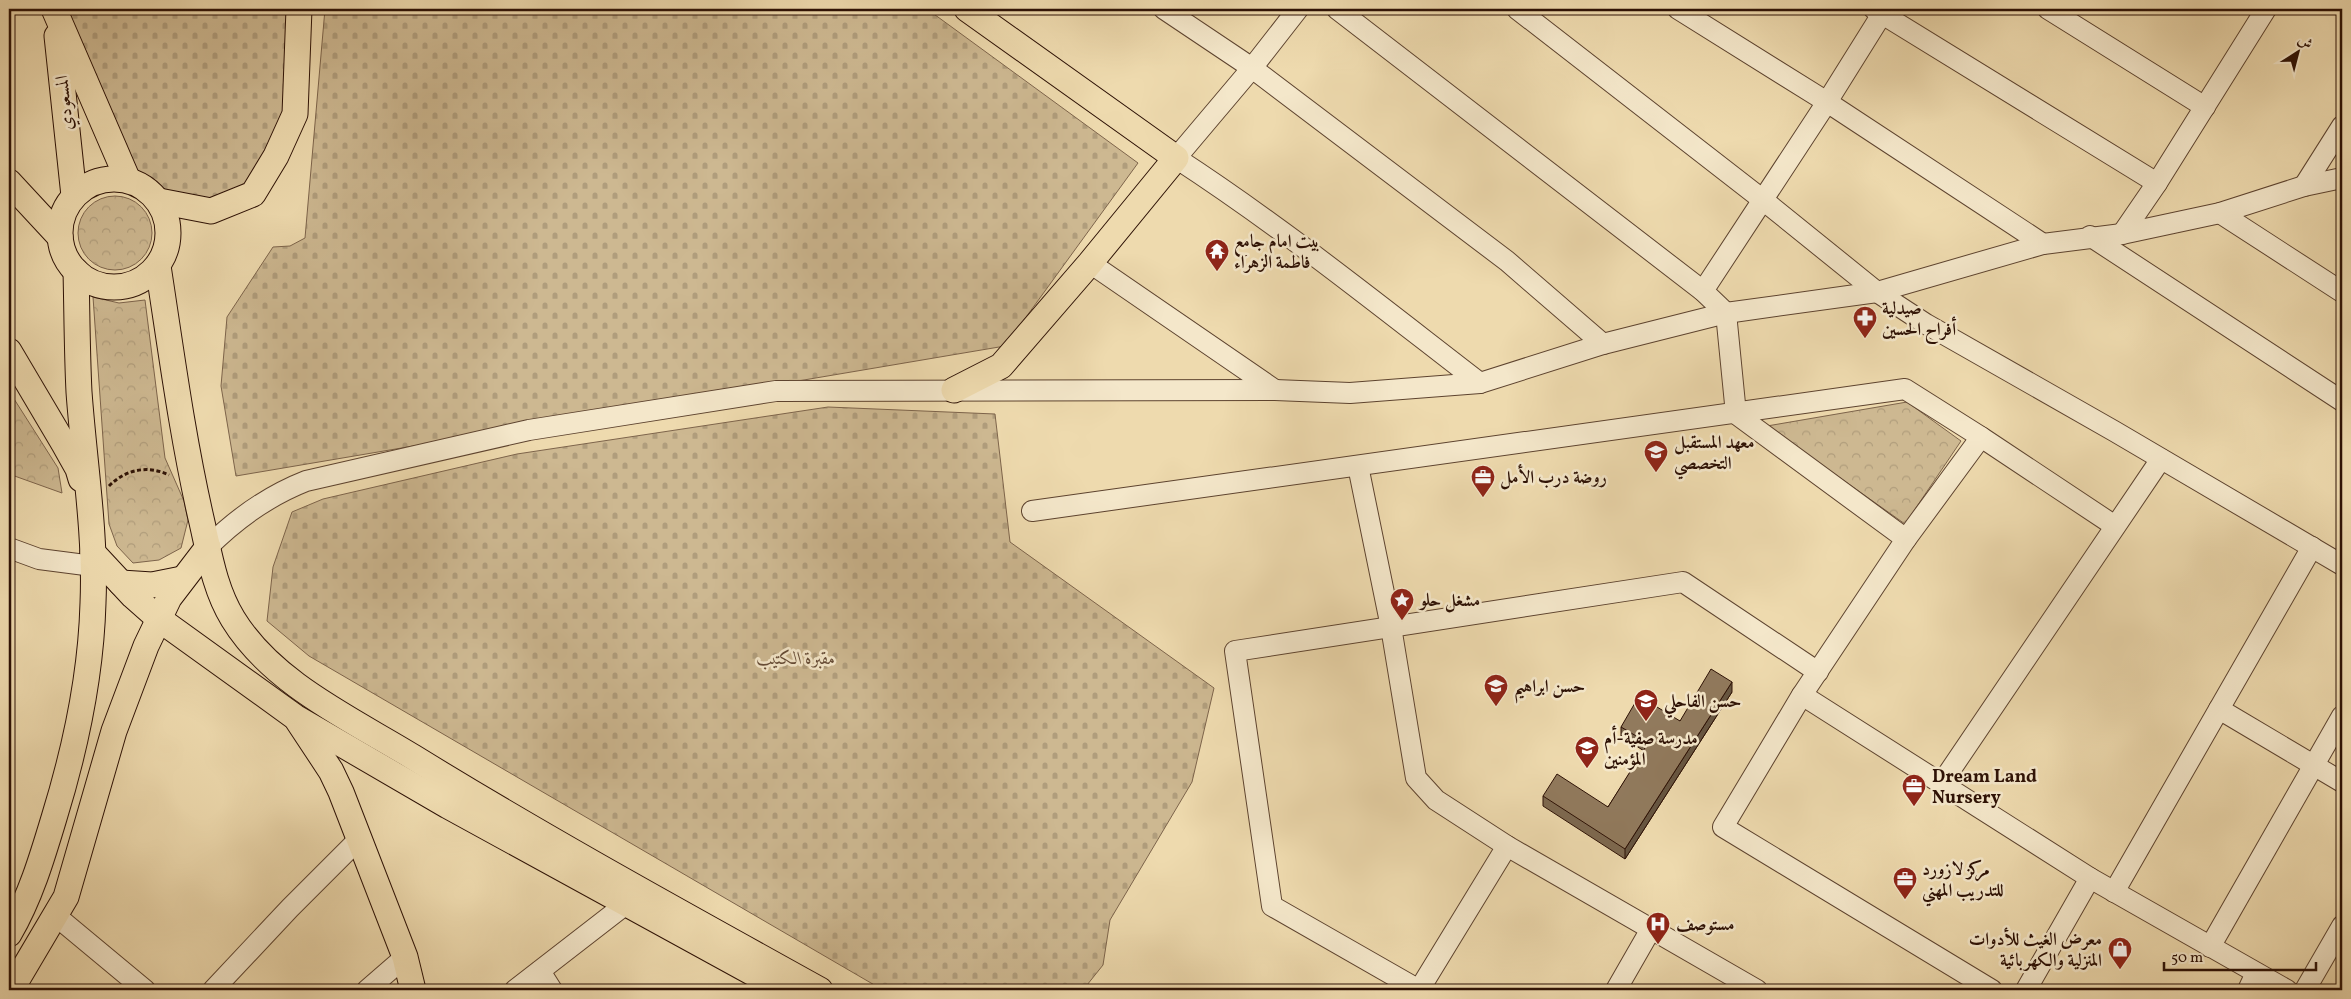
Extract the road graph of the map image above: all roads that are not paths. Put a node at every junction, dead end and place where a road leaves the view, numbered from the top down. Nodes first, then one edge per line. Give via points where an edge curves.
1 (299, 9) edge
2 (1164, 9) edge
3 (1298, 9) edge
4 (1337, 9) edge
5 (1517, 9) edge
6 (1678, 9) edge
7 (2048, 9) edge
8 (2266, 9) edge
9 (54, 10) edge
10 (979, 12) edge
11 (1887, 13) edge
12 (2078, 17) edge
13 (1252, 68) junction
14 (1827, 102) junction
15 (2205, 107) junction
16 (2342, 126) edge
17 (1176, 158) junction
18 (2342, 178) edge
19 (128, 180) junction
20 (9, 182) edge
21 (2157, 183) junction
22 (2304, 186) junction
23 (74, 196) junction
24 (1763, 200) junction
25 (159, 201) junction
26 (2220, 213) junction
27 (2122, 234) junction
28 (2090, 236) junction
29 (60, 237) junction
30 (2043, 244) junction
31 (1090, 263) junction
32 (158, 266) junction
33 (76, 271) junction
34 (1702, 292) junction
35 (1877, 292) junction
36 (2342, 292) edge
37 (1726, 313) junction
38 (1603, 344) junction
39 (9, 351) edge
40 (1480, 383) junction
41 (954, 390) junction
42 (1275, 390) junction
43 (2342, 401) edge
44 (1736, 414) junction
45 (1981, 436) junction
46 (2161, 459) junction
47 (1358, 466) junction
48 (89, 506) junction
49 (1032, 511) dead end
50 (2115, 526) junction
51 (1906, 539) junction
52 (208, 547) junction
53 (9, 548) edge
54 (2312, 548) junction
55 (93, 559) junction
56 (2342, 565) edge
57 (182, 579) junction
58 (121, 583) junction
59 (159, 618) junction
60 (1392, 627) junction
61 (1818, 672) junction
62 (1802, 695) junction
63 (2219, 709) junction
64 (2342, 716) edge
65 (295, 717) junction
66 (2315, 764) junction
67 (2342, 782) edge
68 (1941, 784) junction
69 (359, 839) junction
70 (1507, 846) junction
71 (2090, 878) junction
72 (2114, 892) junction
73 (626, 904) junction
74 (56, 916) junction
75 (2342, 926) edge
76 (1651, 929) junction
77 (9, 934) edge
78 (2210, 947) junction
79 (405, 957) junction
80 (540, 971) junction
81 (2252, 982) edge
82 (12, 990) edge
83 (145, 990) edge
84 (213, 990) edge
85 (367, 990) edge
86 (413, 990) edge
87 (515, 990) edge
88 (552, 990) edge
89 (784, 990) edge
90 (820, 990) edge
91 (1419, 990) edge
92 (1616, 990) edge
93 (1757, 990) edge
94 (1992, 990) edge
95 (2026, 990) edge
96 (2287, 990) edge
97 (2306, 990) edge

1 - 25 main road via 295,114 276,156 253,194 211,211
2 - 13 street
3 - 13 street
4 - 34 street
5 - 24 street
6 - 14 street
7 - 12 street
8 - 15 street
9 - 19 main road
9 - 23 main road, المسعودي
10 - 17 main road
11 - 14 street
11 - 21 street
12 - 15 street
13 - 17 street
13 - 38 street via 1508,261
14 - 24 street
14 - 30 street
15 - 21 street
16 - 22 street
17 - 31 main road
17 - 40 street via 1316,256
18 - 22 street
19 - 23 main road via 99,180
19 - 25 main road via 145,188
20 - 29 main road
21 - 27 street
22 - 26 street
23 - 29 main road via 61,222
24 - 34 street
24 - 35 street
25 - 32 main road via 167,216 169,234 166,251
26 - 27 street
26 - 36 street
27 - 28 street
28 - 30 street
28 - 43 street
29 - 33 main road via 65,256
30 - 35 street
31 - 41 main road via 1001,366
31 - 42 street
32 - 33 main road via 127,286 109,287 91,282
32 - 52 main road via 184,438
33 - 48 main road via 80,392
34 - 37 street
35 - 37 street
35 - 46 street via 1926,324
37 - 38 street
37 - 44 street
38 - 40 street
39 - 48 main road via 78,469
40 - 42 street via 1350,393
41 - 42 street
41 - 52 street via 776,391 529,430 306,481 253,508
44 - 45 street via 1905,389
44 - 47 street
44 - 51 street
45 - 50 street
45 - 51 street
46 - 50 street
46 - 54 street
47 - 49 street
47 - 60 street
48 - 55 main road
50 - 68 street
51 - 61 street
52 - 57 main road
52 - 90 main road via 222,596 233,619 248,640 291,680 473,794
53 - 55 street via 39,559
54 - 56 street
54 - 63 street
55 - 58 main road
55 - 77 main road via 94,604 70,755 38,870
57 - 58 main road via 152,585
57 - 59 main road
58 - 59 main road
59 - 65 main road
59 - 74 main road via 123,702 73,875
60 - 61 street via 1683,582
60 - 70 street via 1416,778 1436,800
60 - 91 street via 1235,651 1272,906
61 - 62 street
62 - 68 street
62 - 94 street via 1723,827
63 - 66 street
63 - 72 street
64 - 66 street
65 - 69 main road via 331,771
65 - 73 main road
66 - 67 street
66 - 78 street
68 - 71 street
69 - 79 main road
69 - 84 street
70 - 76 street
70 - 91 street
71 - 72 street
71 - 95 street
72 - 78 street
73 - 80 street
73 - 89 main road
74 - 82 main road
74 - 83 street
75 - 97 street
76 - 92 street
76 - 93 street
78 - 81 street
79 - 85 street
79 - 86 main road
80 - 87 street
80 - 88 street
81 - 96 street

